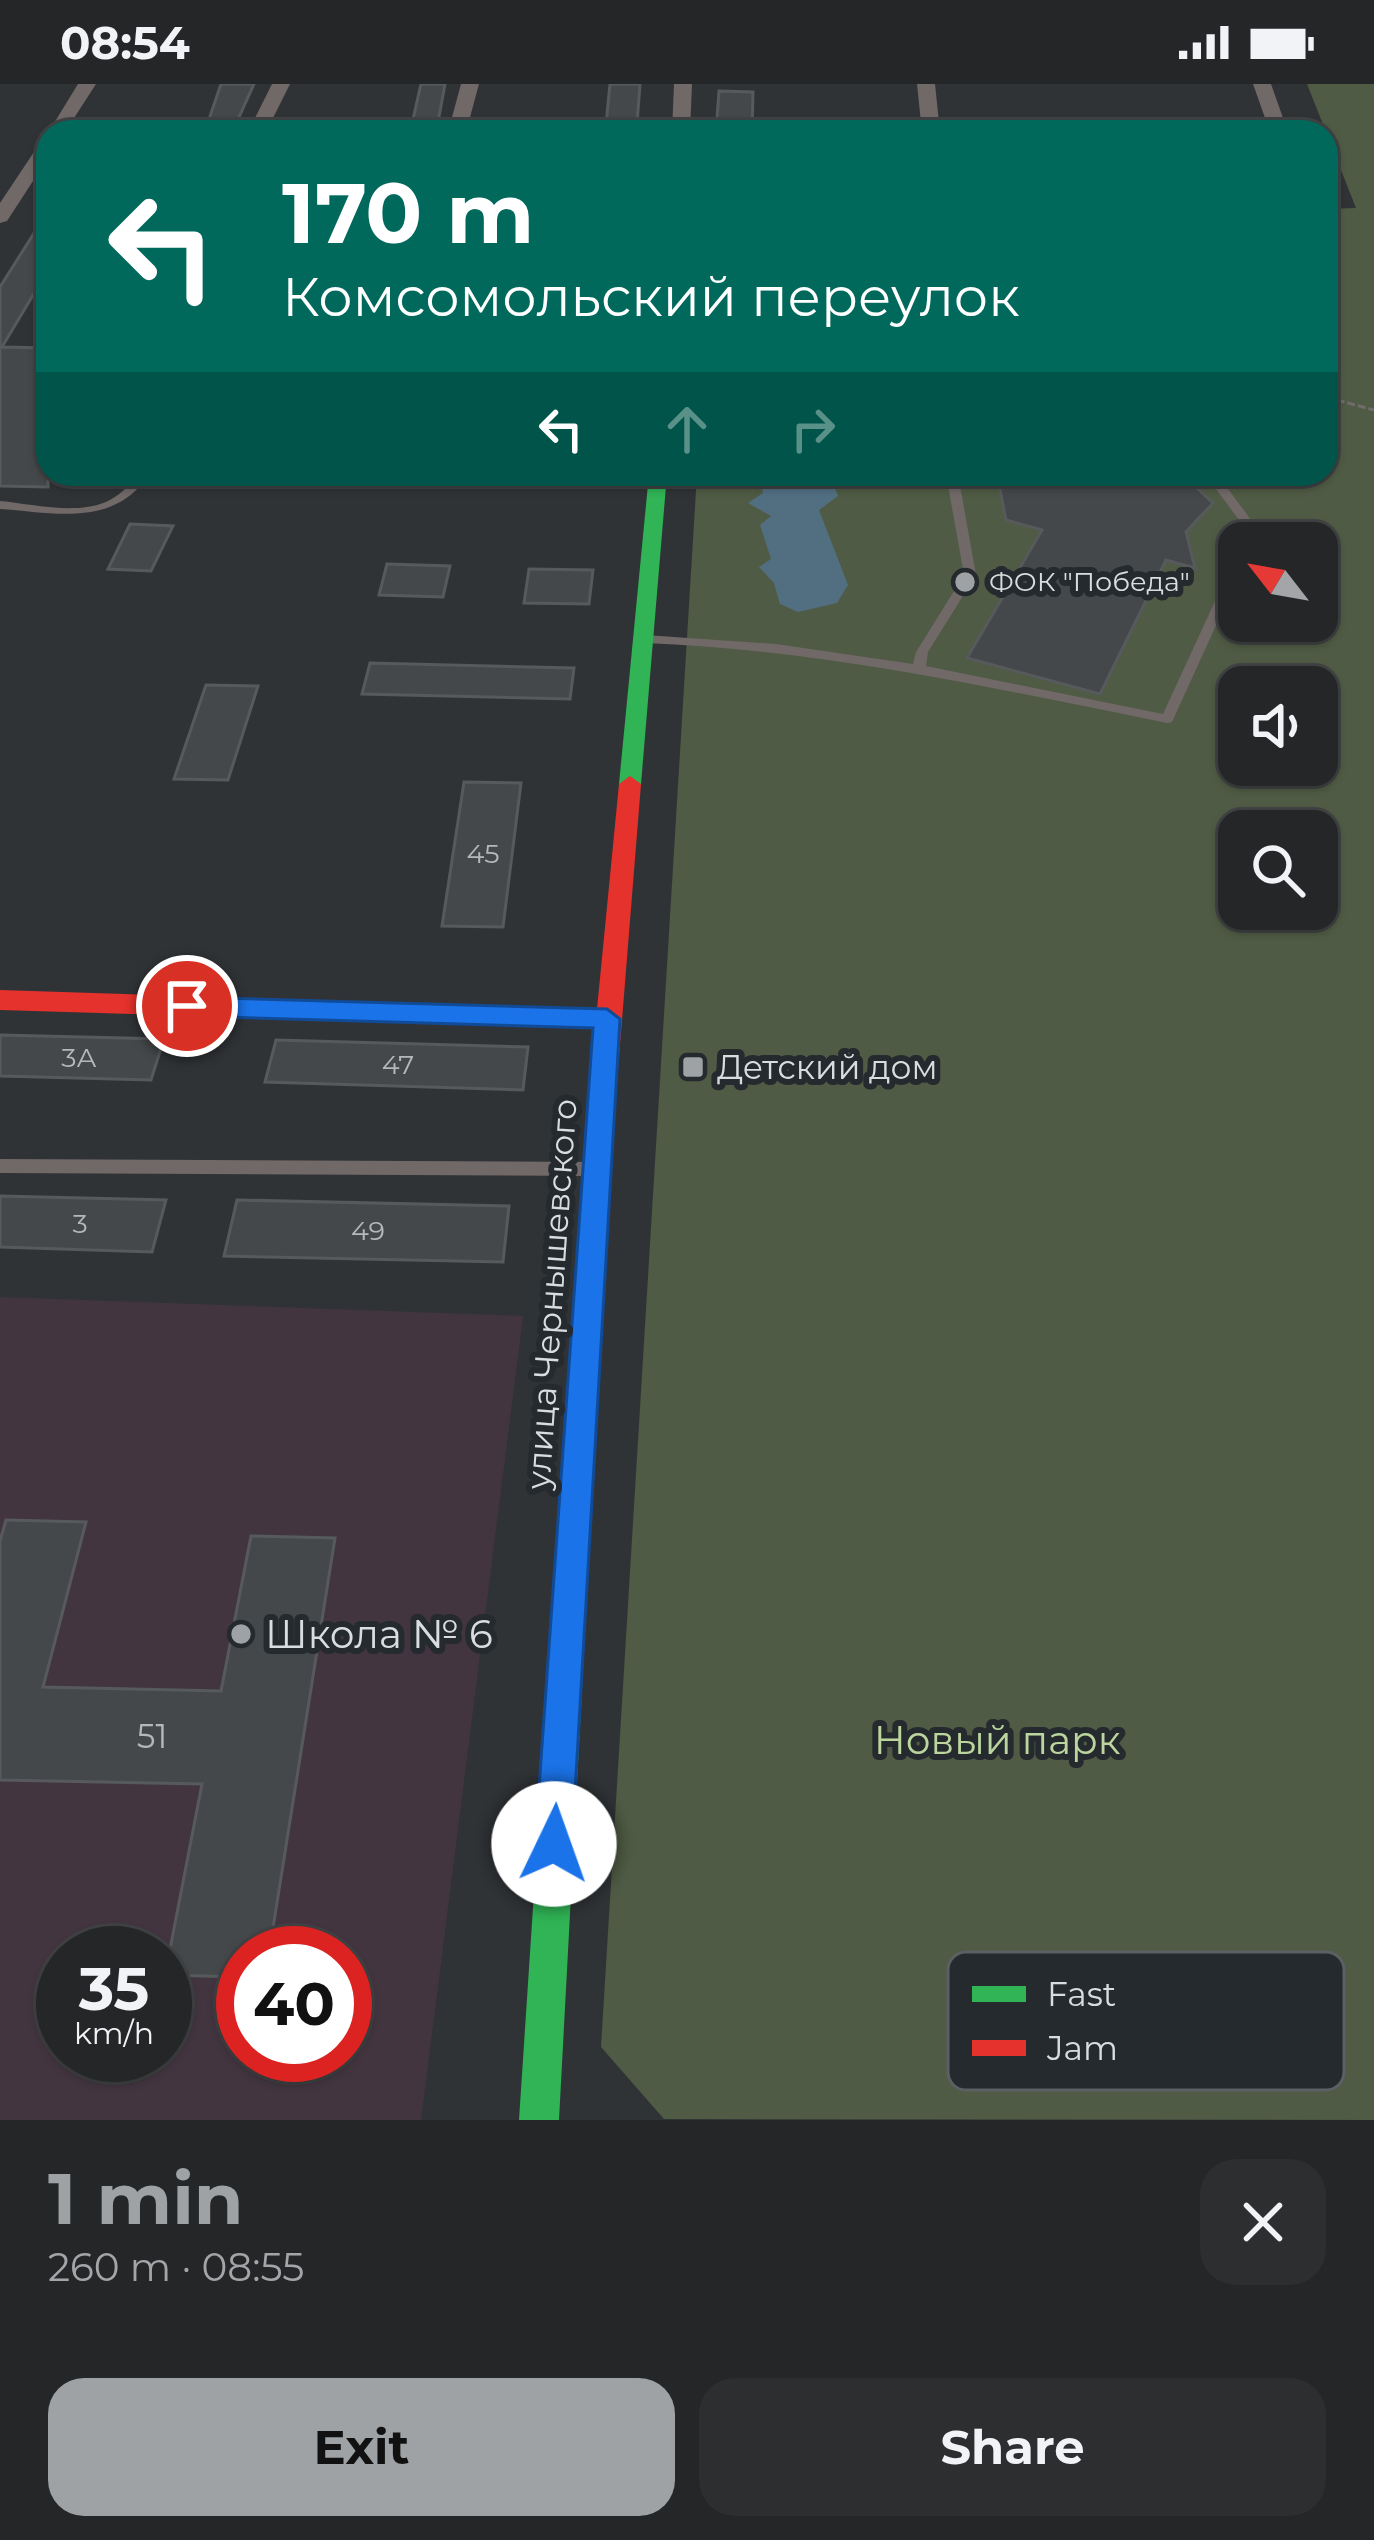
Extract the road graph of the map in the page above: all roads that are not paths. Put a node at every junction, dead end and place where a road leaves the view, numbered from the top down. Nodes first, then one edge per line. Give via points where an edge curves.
1 (87, 84) edge
2 (281, 84) edge
3 (470, 84) edge
4 (683, 84) edge
5 (926, 84) edge
6 (1262, 84) edge
7 (64, 120) edge
8 (263, 120) edge
9 (460, 120) edge
10 (682, 120) edge
11 (930, 120) edge
12 (1275, 120) edge
13 (36, 162) edge
14 (36, 183) edge
15 (0, 184) edge
16 (22, 184) junction
17 (0, 217) edge
18 (134, 486) edge
19 (657, 486) edge
20 (954, 486) edge
21 (1219, 486) edge
22 (0, 505) edge
23 (1246, 522) edge
24 (1218, 608) edge
25 (645, 639) junction
26 (919, 670) junction
27 (0, 1000) edge
28 (607, 1019) junction
29 (0, 1166) edge
30 (596, 1169) junction
31 (539, 2120) edge

1 - 7 street
2 - 8 street
3 - 9 street
4 - 10 street
5 - 11 street
6 - 12 street
13 - 16 street
14 - 16 street
15 - 16 street
16 - 17 street
18 - 22 lane via 114,506 96,510
19 - 25 street, улица Чернышевского
20 - 26 lane via 970,575
21 - 23 lane
24 - 26 lane via 1167,719
25 - 26 lane
25 - 28 street, улица Чернышевского
27 - 28 street
28 - 30 street, улица Чернышевского
29 - 30 lane
30 - 31 street, улица Чернышевского

